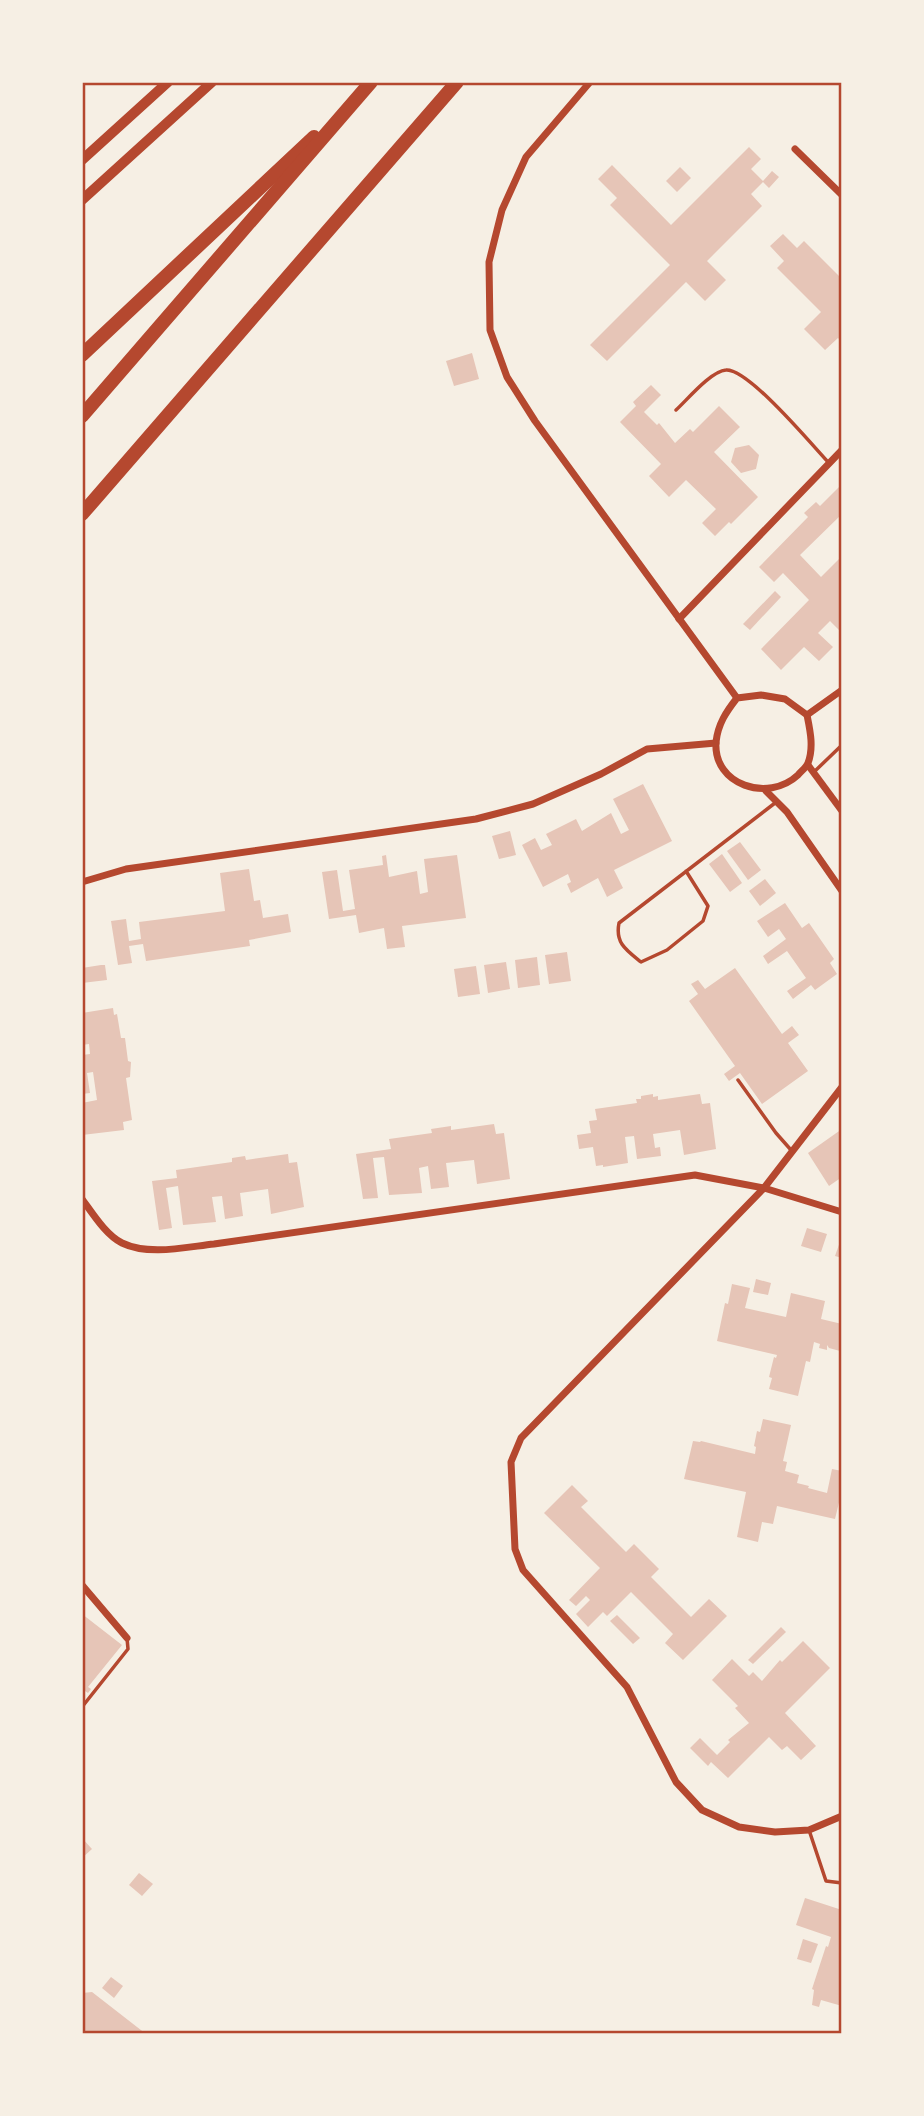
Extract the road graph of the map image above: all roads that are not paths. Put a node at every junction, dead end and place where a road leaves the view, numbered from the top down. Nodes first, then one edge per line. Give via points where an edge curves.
1 (168, 82) edge
2 (212, 82) edge
3 (457, 82) edge
4 (590, 82) edge
5 (368, 85) edge
6 (794, 149) dead end
7 (82, 160) edge
8 (842, 195) edge
9 (82, 200) edge
10 (82, 355) edge
11 (676, 410) dead end
12 (82, 416) edge
13 (842, 450) edge
14 (830, 463) junction
15 (82, 514) edge
16 (679, 620) junction
17 (842, 690) edge
18 (737, 698) junction
19 (807, 715) junction
20 (716, 743) junction
21 (842, 745) edge
22 (808, 765) junction
23 (814, 773) junction
24 (766, 790) junction
25 (776, 801) junction
26 (842, 811) edge
27 (686, 872) junction
28 (82, 883) edge
29 (842, 891) edge
30 (738, 1080) dead end
31 (842, 1087) edge
32 (791, 1150) junction
33 (764, 1188) junction
34 (82, 1199) edge
35 (842, 1212) edge
36 (82, 1585) edge
37 (127, 1639) joint
38 (82, 1707) edge
39 (842, 1816) edge
40 (809, 1830) junction
41 (842, 1883) edge

1 - 7 main road
2 - 9 main road
3 - 15 highway
4 - 16 street via 526,157 502,210 489,262 490,330 507,377 535,421
5 - 10 highway
5 - 12 highway
6 - 8 street
11 - 14 lane via 711,377 726,370 738,373
13 - 14 street
14 - 16 street
16 - 18 street
17 - 19 street
18 - 19 street via 785,699
18 - 20 street via 722,718
19 - 22 street
20 - 24 street via 721,765 740,784
20 - 28 street via 647,749 533,804 476,818 126,869
21 - 23 lane
22 - 23 street
22 - 24 street via 788,783
23 - 26 street
24 - 25 street
25 - 27 lane
25 - 29 street
27 - 27 lane via 619,923 617,934 624,948 640,962 667,950 704,921 708,905
30 - 32 lane
31 - 32 street
32 - 33 street
33 - 34 street via 695,1175 151,1250 122,1243 98,1222
33 - 35 street
33 - 40 street via 521,1438 511,1462 515,1549 523,1570 627,1687 676,1782 702,1810 739,1827
36 - 37 street
37 - 38 lane via 128,1649
39 - 40 street
40 - 41 lane via 826,1881

